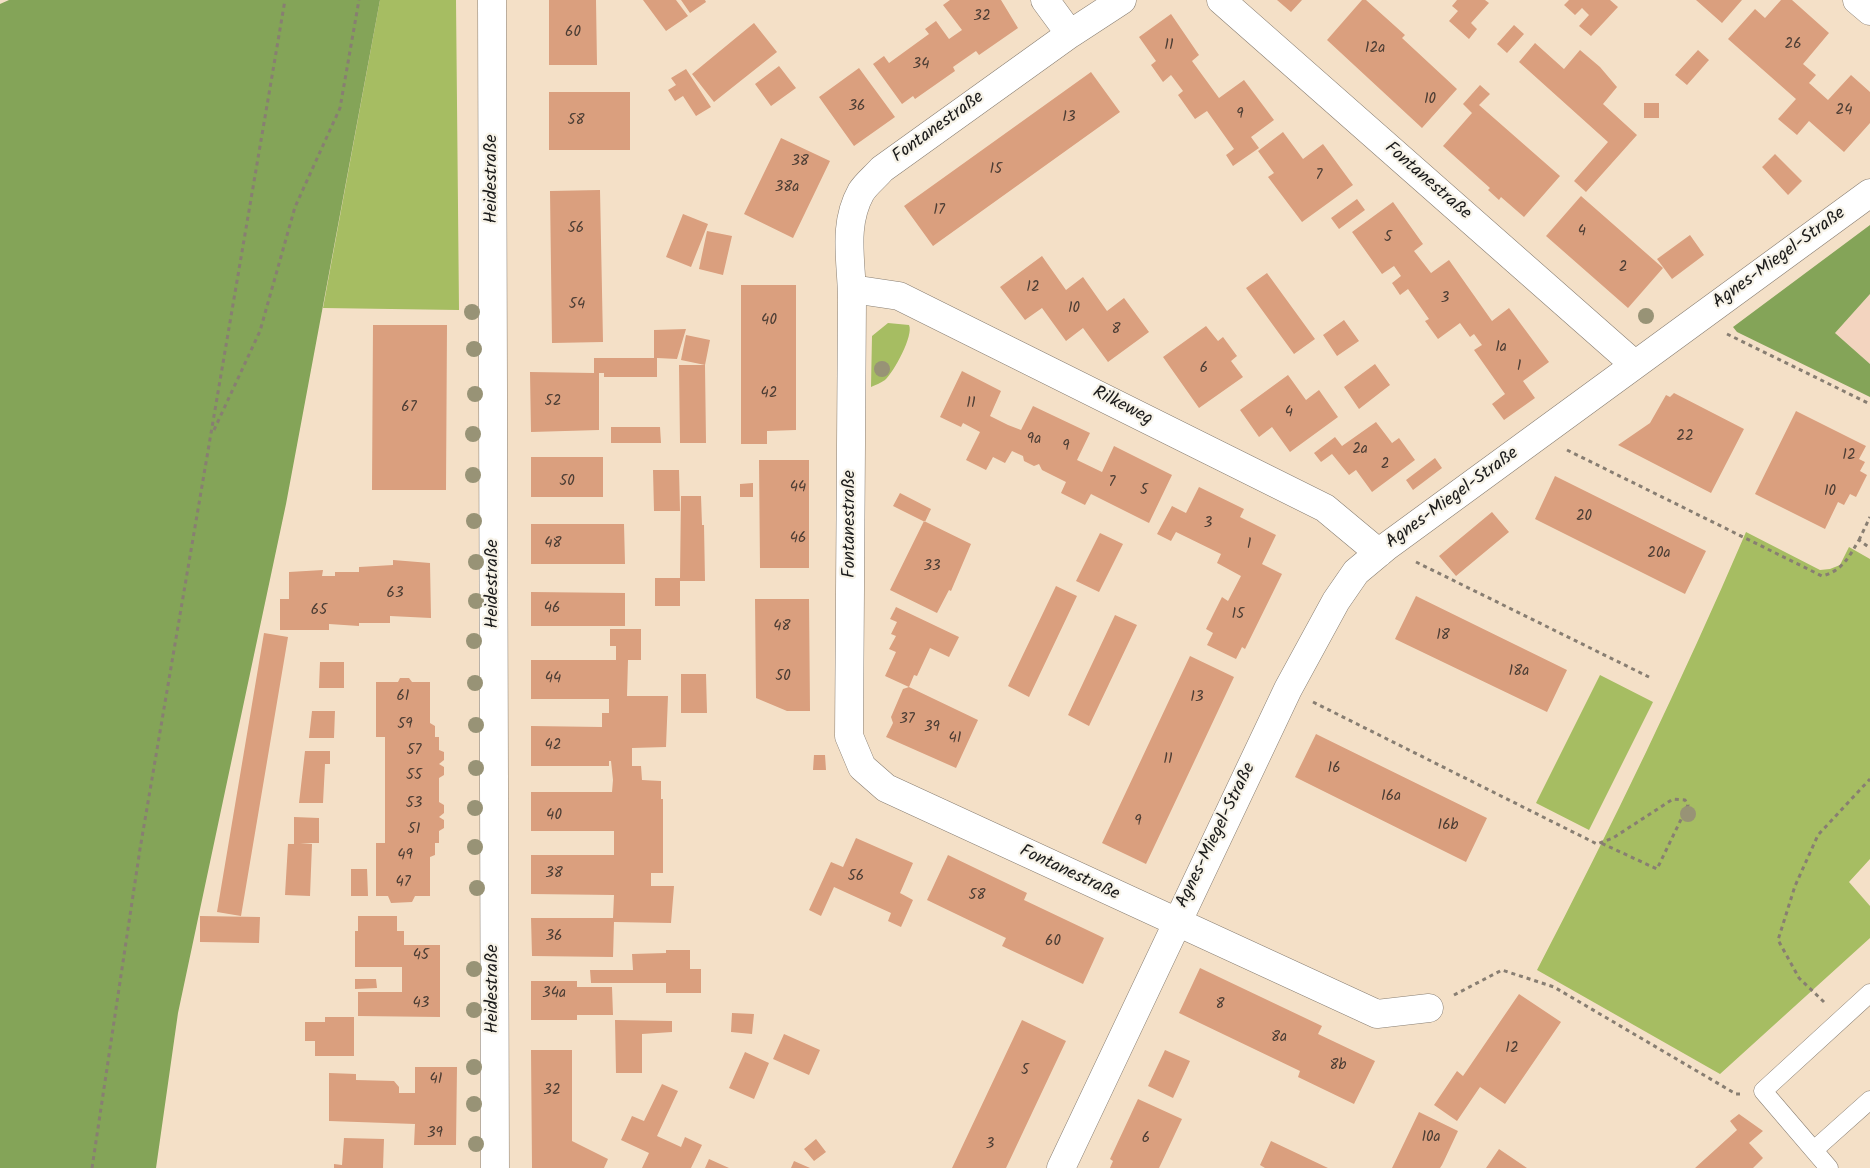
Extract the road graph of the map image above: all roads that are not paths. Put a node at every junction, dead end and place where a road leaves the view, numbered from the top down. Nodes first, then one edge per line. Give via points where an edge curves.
1 (492, 0) edge
2 (1045, 0) edge
3 (1122, 0) edge
4 (1221, 0) edge
5 (1857, 0) edge
6 (1870, 11) edge
7 (1070, 34) junction
8 (1870, 193) edge
9 (852, 289) junction
10 (1634, 364) junction
11 (1383, 550) junction
12 (1175, 923) junction
13 (1870, 993) edge
14 (1429, 1008) road end
15 (1870, 1100) edge
16 (1814, 1150) junction
17 (495, 1168) edge
18 (1061, 1168) edge
19 (1829, 1168) edge

1 - 17 street, Heidestraße
2 - 7 street
3 - 7 street, Fontanestraße
4 - 10 street, Fontanestraße
5 - 6 street
7 - 9 street, Fontanestraße via 882,169 862,190 848,236
8 - 10 street, Agnes-Miegel-Straße
9 - 11 street, Rilkeweg via 899,296 1325,508
9 - 12 street, Fontanestraße via 849,736 862,767 886,788
10 - 11 street, Agnes-Miegel-Straße
11 - 12 street, Agnes-Miegel-Straße via 1356,572 1336,601 1288,689
12 - 14 street, Agnes-Miegel-Straße via 1377,1014
12 - 18 street, Agnes-Miegel-Straße
13 - 16 lane via 1763,1091
15 - 16 lane
16 - 19 lane

